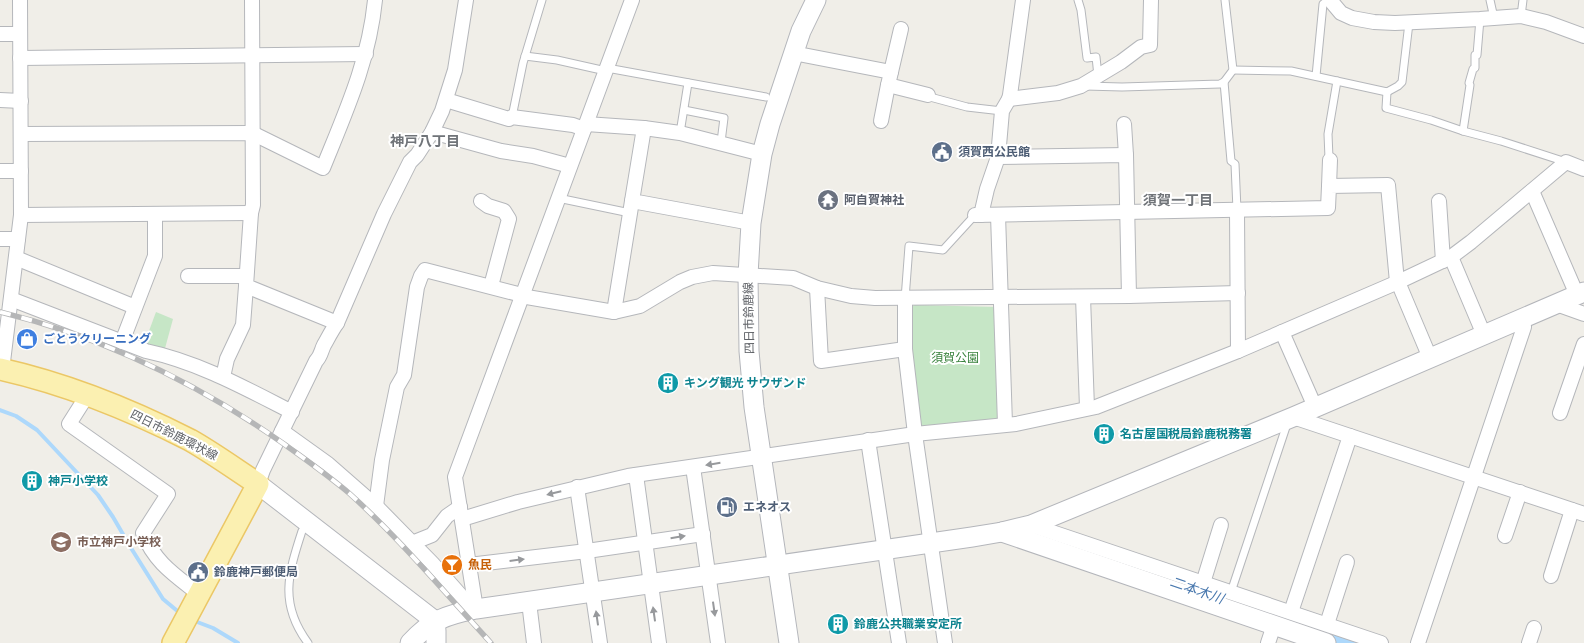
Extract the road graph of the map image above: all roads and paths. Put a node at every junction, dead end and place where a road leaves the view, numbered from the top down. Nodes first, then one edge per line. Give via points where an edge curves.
1 (20, 0) edge
2 (252, 0) edge
3 (374, 0) edge
4 (466, 0) edge
5 (542, 0) edge
6 (632, 0) edge
7 (816, 0) edge
8 (1023, 0) edge
9 (1078, 0) edge
10 (1150, 0) edge
11 (1225, 0) edge
12 (1329, 0) edge
13 (1490, 0) edge
14 (1523, 0) edge
15 (1521, 16) junction
16 (1494, 18) junction
17 (1480, 20) junction
18 (1410, 23) junction
19 (901, 29) dead end
20 (0, 34) edge
21 (20, 34) junction
22 (1584, 36) edge
23 (793, 53) junction
24 (366, 54) junction
25 (251, 55) junction
26 (525, 56) junction
27 (20, 58) junction
28 (606, 70) junction
29 (1233, 70) junction
30 (1098, 76) junction
31 (1316, 76) junction
32 (890, 78) junction
33 (1337, 80) junction
34 (1224, 82) junction
35 (688, 83) junction
36 (1081, 86) junction
37 (1387, 92) junction
38 (928, 95) joint
39 (766, 97) dead end
40 (0, 100) edge
41 (446, 100) junction
42 (21, 101) junction
43 (1005, 105) junction
44 (684, 110) junction
45 (512, 116) junction
46 (881, 121) dead end
47 (1124, 124) dead end
48 (585, 127) junction
49 (644, 128) junction
50 (1463, 131) junction
51 (432, 132) junction
52 (252, 133) junction
53 (680, 133) junction
54 (21, 134) junction
55 (721, 142) junction
56 (762, 154) junction
57 (1126, 155) junction
58 (998, 157) junction
59 (1330, 160) joint
60 (1566, 162) junction
61 (570, 166) junction
62 (1584, 169) edge
63 (0, 171) edge
64 (21, 171) junction
65 (1329, 186) junction
66 (1532, 192) junction
67 (558, 198) junction
68 (481, 201) dead end
69 (1438, 201) dead end
70 (631, 207) junction
71 (1128, 211) junction
72 (1237, 211) junction
73 (251, 212) junction
74 (21, 214) junction
75 (155, 214) junction
76 (978, 215) junction
77 (998, 215) junction
78 (751, 223) junction
79 (0, 239) edge
80 (18, 239) junction
81 (16, 258) junction
82 (1447, 259) junction
83 (748, 274) junction
84 (188, 276) dead end
85 (246, 281) junction
86 (1397, 282) junction
87 (491, 286) junction
88 (817, 288) junction
89 (1238, 294) junction
90 (1580, 294) edge
91 (522, 296) junction
92 (1129, 296) junction
93 (1083, 297) junction
94 (1000, 298) junction
95 (11, 299) junction
96 (905, 299) junction
97 (1556, 304) junction
98 (135, 307) junction
99 (614, 312) junction
100 (1584, 314) edge
101 (1523, 318) junction
102 (337, 323) junction
103 (1282, 332) junction
104 (1484, 335) junction
105 (122, 342) junction
106 (1584, 344) edge
107 (905, 349) junction
108 (1238, 351) junction
109 (1430, 358) junction
110 (1, 369) edge
111 (223, 377) junction
112 (88, 394) junction
113 (1315, 407) junction
114 (1087, 408) junction
115 (292, 412) junction
116 (1560, 413) dead end
117 (1291, 418) junction
118 (1005, 424) junction
119 (282, 431) junction
120 (915, 434) junction
121 (1350, 436) junction
122 (868, 440) junction
123 (762, 456) junction
124 (693, 467) junction
125 (636, 475) junction
126 (1474, 477) junction
127 (258, 484) junction
128 (577, 487) junction
129 (1520, 492) junction
130 (376, 506) junction
131 (1578, 512) edge
132 (461, 513) junction
133 (1221, 525) dead end
134 (1031, 526) junction
135 (302, 531) dead end
136 (1002, 532) junction
137 (703, 534) junction
138 (1506, 536) dead end
139 (931, 542) junction
140 (412, 543) junction
141 (644, 543) junction
142 (885, 549) junction
143 (587, 551) junction
144 (1347, 562) dead end
145 (469, 565) junction
146 (778, 565) junction
147 (709, 576) junction
148 (1551, 576) dead end
149 (1202, 582) junction
150 (650, 584) junction
151 (593, 592) junction
152 (1231, 592) junction
153 (197, 599) junction
154 (529, 602) junction
155 (472, 609) junction
156 (1291, 612) junction
157 (434, 621) junction
158 (1327, 624) junction
159 (1274, 625) junction
160 (1534, 628) dead end
161 (173, 642) edge
162 (308, 643) edge
163 (410, 643) edge
164 (436, 643) edge
165 (534, 643) edge
166 (600, 643) edge
167 (659, 643) edge
168 (718, 643) edge
169 (789, 643) edge
170 (899, 643) edge
171 (946, 643) edge
172 (1268, 643) edge
173 (1326, 643) edge
174 (1381, 643) edge
175 (1418, 643) edge
176 (1529, 643) edge

1 - 21 street
2 - 25 street
3 - 24 street
4 - 41 street via 456,70
5 - 26 lane
6 - 28 street
7 - 23 street, 四日市鈴鹿線
8 - 43 street
9 - 30 lane via 1087,58 1096,57
10 - 30 street via 1150,46 1141,47
11 - 29 lane
12 - 18 street via 1341,13 1352,18
12 - 31 lane via 1323,4
13 - 16 lane
14 - 15 lane
15 - 16 street
15 - 22 street
16 - 17 street
17 - 18 street
17 - 50 lane
18 - 37 lane via 1402,82
19 - 32 street
20 - 21 street
21 - 27 street
23 - 32 street
23 - 56 street, 四日市鈴鹿線
24 - 25 street
24 - 52 street via 323,168
25 - 27 street
25 - 52 street
26 - 28 lane
26 - 45 lane
27 - 42 street
28 - 35 lane
28 - 48 street
29 - 31 lane via 1291,71
29 - 34 lane
30 - 36 street
31 - 33 lane
32 - 38 street
32 - 46 street
33 - 37 lane
33 - 59 lane via 1328,134
34 - 36 lane
34 - 72 lane via 1231,161 1235,164
35 - 39 lane
35 - 44 lane
36 - 43 street
37 - 50 lane via 1386,108
38 - 43 lane via 967,107
40 - 42 street
41 - 45 street via 510,119
41 - 51 street
42 - 54 street
43 - 58 street
44 - 53 lane
44 - 55 lane via 724,118
45 - 48 street
47 - 57 street
48 - 49 street
48 - 61 street
49 - 53 street
49 - 70 street
50 - 60 lane
51 - 61 street
51 - 102 street via 410,162 384,214
52 - 54 street
52 - 73 street
53 - 55 street
54 - 64 street
55 - 56 street
56 - 78 street, 四日市鈴鹿線
57 - 58 street
57 - 71 street
58 - 76 street
59 - 65 street
60 - 62 street
60 - 66 street
61 - 67 street
63 - 64 street
64 - 74 street
65 - 72 street via 1328,208
65 - 86 street via 1388,185
66 - 82 street
66 - 90 street
67 - 70 lane
67 - 91 street
68 - 87 street via 504,211 509,219
69 - 82 street
70 - 78 street
70 - 99 street
71 - 72 street
71 - 77 street
71 - 92 street
72 - 89 street
73 - 75 street
73 - 85 street
74 - 75 street
74 - 80 street
75 - 98 street via 155,256
76 - 77 street
76 - 96 lane via 943,250 909,246
77 - 94 street
78 - 83 street, 四日市鈴鹿線
79 - 80 street
80 - 81 street
81 - 95 street
81 - 98 street
82 - 86 street
82 - 104 street
83 - 88 street via 793,278
83 - 99 street via 713,273 692,277 640,306
83 - 123 street, 四日市鈴鹿線 via 751,383
84 - 85 street
85 - 102 street
85 - 111 street via 243,325 227,359
86 - 103 street
86 - 109 street
87 - 91 street
87 - 130 street via 425,270 421,276 404,374 397,387 382,460
88 - 96 street via 852,296
88 - 107 street via 821,361
89 - 92 street
89 - 108 street
90 - 97 street
91 - 99 street
91 - 132 street via 455,478
92 - 93 street
93 - 94 street
93 - 114 street
94 - 96 street
94 - 118 street
95 - 105 street
95 - 110 street
96 - 107 street
97 - 100 street
97 - 101 street
98 - 105 street
101 - 104 street
101 - 126 street via 1524,327
102 - 115 street
103 - 108 street
103 - 113 street
104 - 109 street
105 - 111 street
106 - 116 street
107 - 120 street
108 - 114 street
109 - 113 street
110 - 112 main road, 四日市鈴鹿環状線
111 - 115 street
112 - 127 main road, 四日市鈴鹿環状線 via 191,441
112 - 153 street via 69,424 168,494 143,533 161,564
113 - 117 street
114 - 118 street
115 - 119 street
117 - 121 street
117 - 134 street
117 - 152 lane
118 - 120 street
119 - 127 street
119 - 130 street via 328,464
120 - 122 street
120 - 139 street
121 - 126 street
121 - 156 street
122 - 123 street
122 - 142 street
123 -> 124 street
123 - 146 street, 四日市鈴鹿線
124 - 125 street
124 - 137 street
125 - 128 street
125 - 141 street
126 - 129 street
126 - 175 street
127 - 153 main road
127 - 157 street
128 -> 132 street
128 - 143 street
129 - 131 street
129 - 138 street
130 - 140 street
131 - 148 street
132 - 140 street via 446,516 432,535
132 - 145 street
133 - 149 street
134 - 136 street
134 - 149 street
135 - 162 lane via 289,577 289,606 299,632
136 - 139 street
136 - 159 street
141 -> 137 street
137 - 147 street
139 - 142 street
139 - 171 street
140 - 155 street
141 - 143 street
141 - 150 street
142 - 146 street
142 - 170 street
145 -> 143 street
143 - 151 street
144 - 158 street
145 - 155 street
146 - 147 street
146 - 169 street, 四日市鈴鹿線
147 - 150 street
147 -> 168 street
149 - 152 street
150 - 151 street
167 -> 150 street
151 - 154 street
166 -> 151 street
152 - 156 street
153 - 161 main road
154 - 155 street
154 - 165 street
155 - 157 street
156 - 158 street
157 - 163 street
157 - 164 street
158 - 174 street
159 - 172 street
159 - 173 street
160 - 176 street

